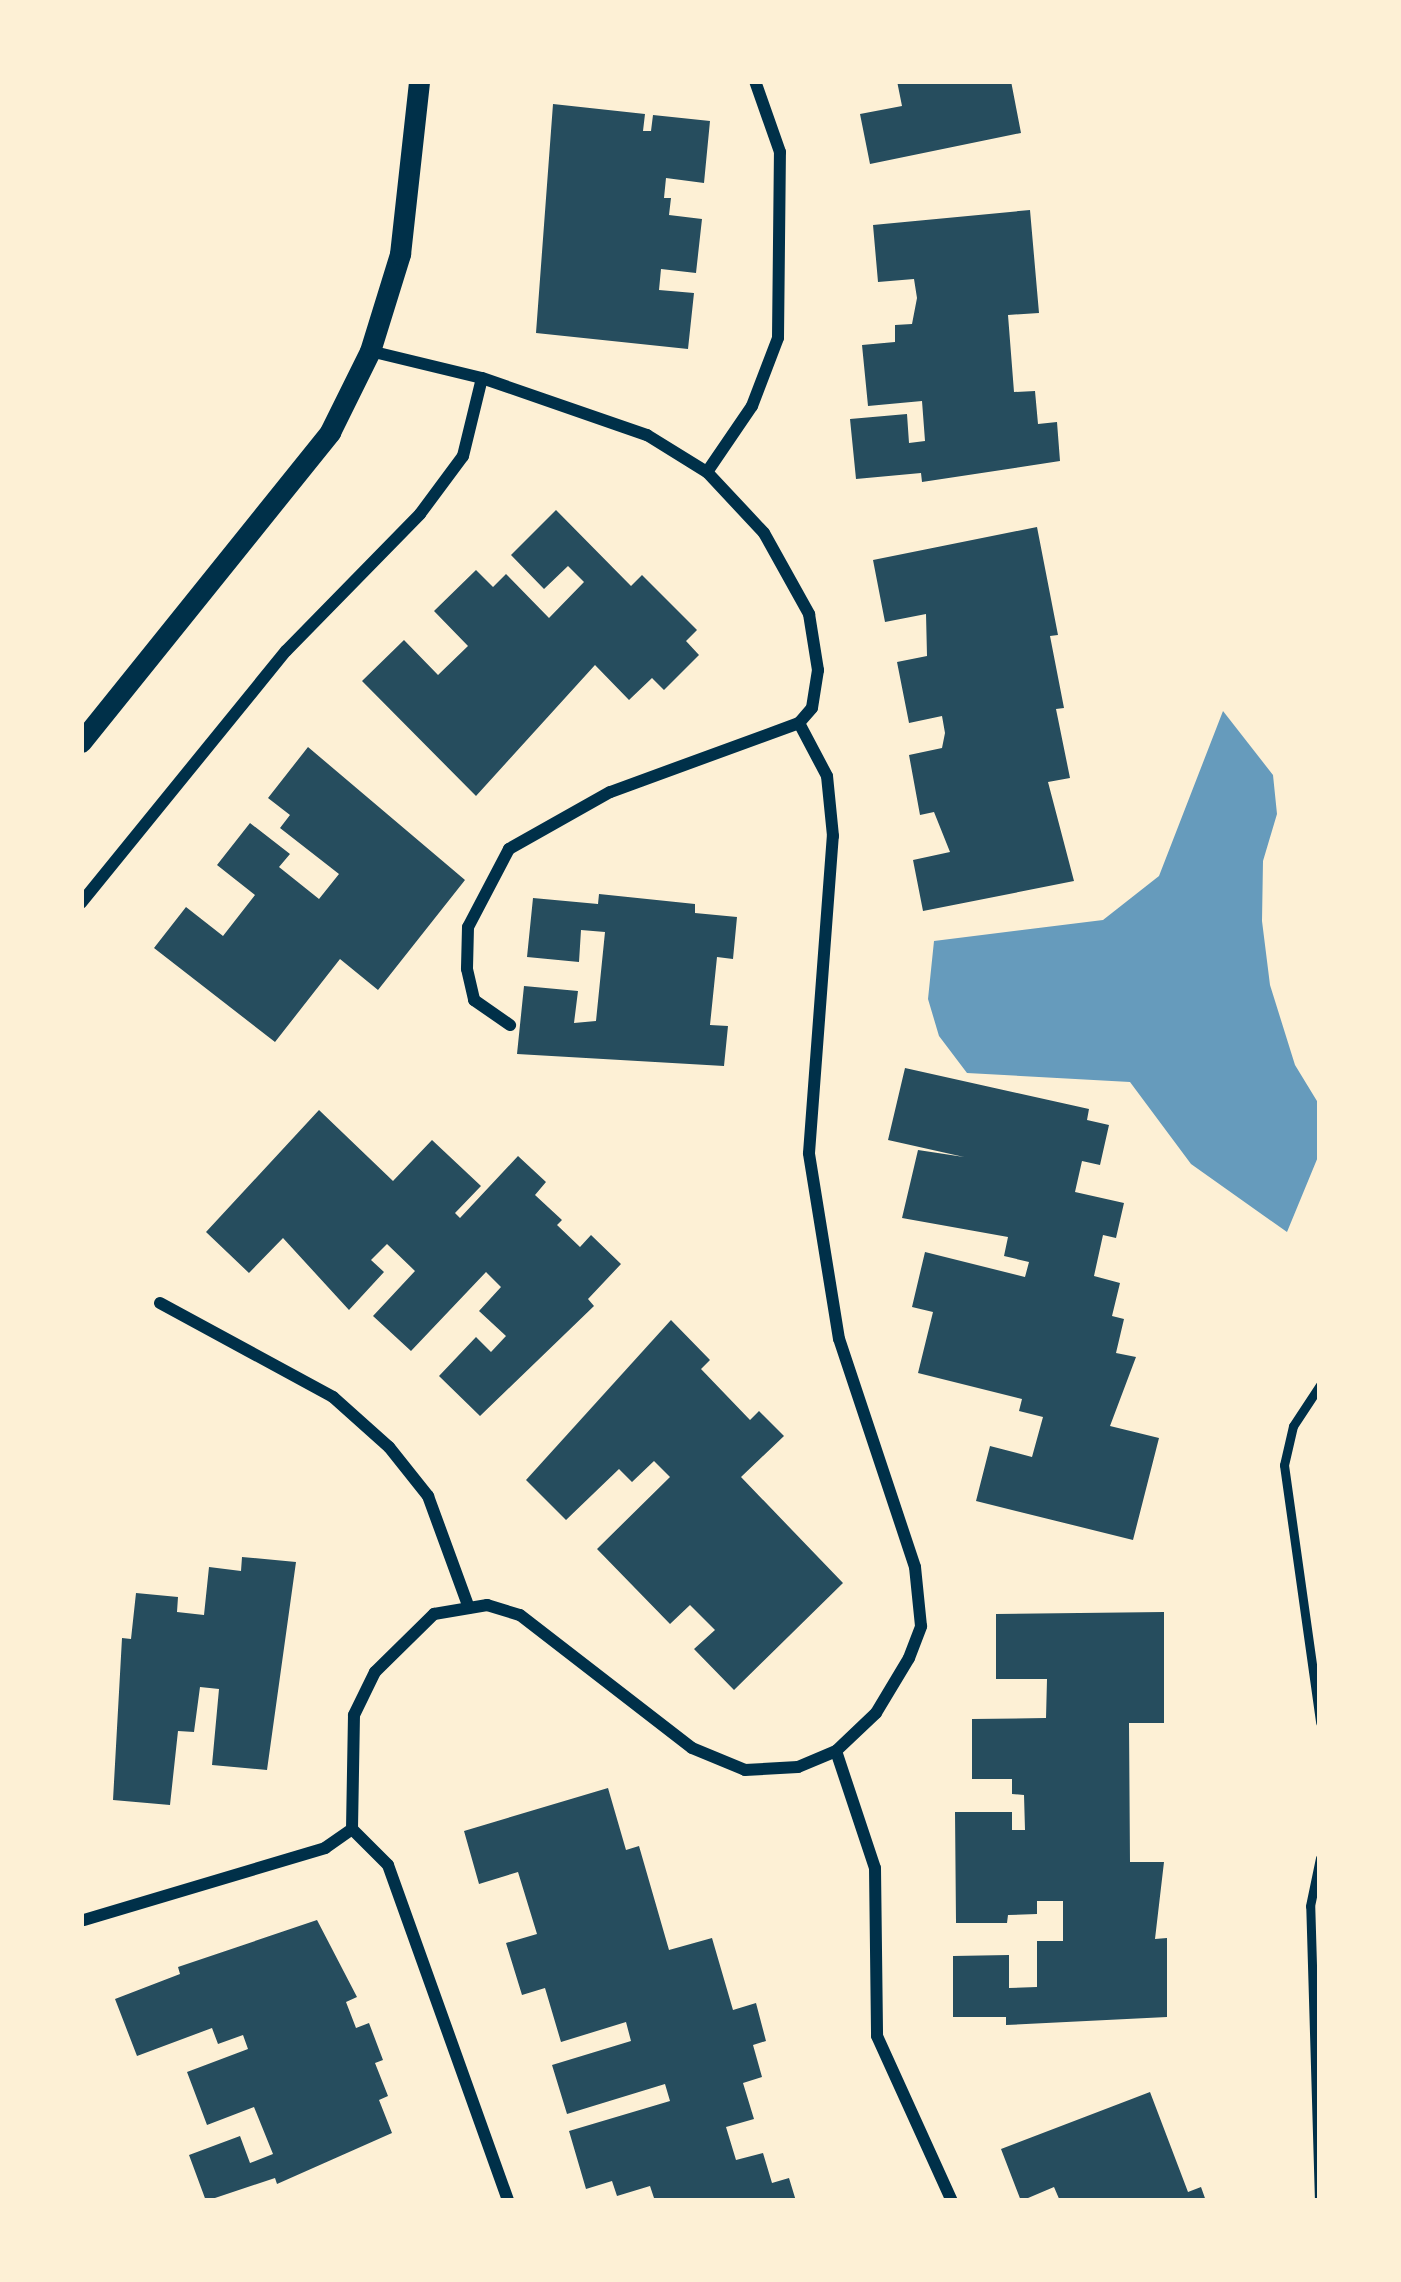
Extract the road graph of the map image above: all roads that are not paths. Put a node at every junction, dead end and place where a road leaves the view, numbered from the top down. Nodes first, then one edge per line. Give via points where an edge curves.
1 (419, 81) edge
2 (755, 81) edge
3 (370, 351) junction
4 (482, 378) junction
5 (707, 472) junction
6 (799, 723) junction
7 (81, 742) edge
8 (81, 903) edge
9 (510, 1025) dead end
10 (160, 1304) dead end
11 (1320, 1385) edge
12 (469, 1608) junction
13 (1320, 1722) edge
14 (836, 1751) junction
15 (352, 1828) junction
16 (1320, 1858) edge
17 (84, 1920) edge
18 (508, 2201) edge
19 (952, 2201) edge
20 (1319, 2201) edge

1 - 3 street via 400,254
2 - 5 street via 780,152 778,338 752,406
3 - 4 street
3 - 7 street via 331,432 284,496
4 - 5 street via 647,435
4 - 8 street via 463,456 420,514 286,651
5 - 6 street via 764,533 808,614 818,670 812,708
6 - 9 street via 610,792 509,849 469,927 467,969 474,1000
6 - 14 street via 827,776 833,836 809,1153 825,1285 915,1568 921,1626 876,1713
10 - 12 street via 332,1396 389,1447 428,1496
11 - 13 lane via 1292,1426 1285,1465
12 - 14 street via 520,1615 692,1748 745,1770 798,1767
12 - 15 street via 434,1614 375,1672 354,1715
14 - 19 street via 874,1868 877,2036
15 - 17 street via 325,1848
15 - 18 street via 388,1865
16 - 20 lane via 1310,1906

